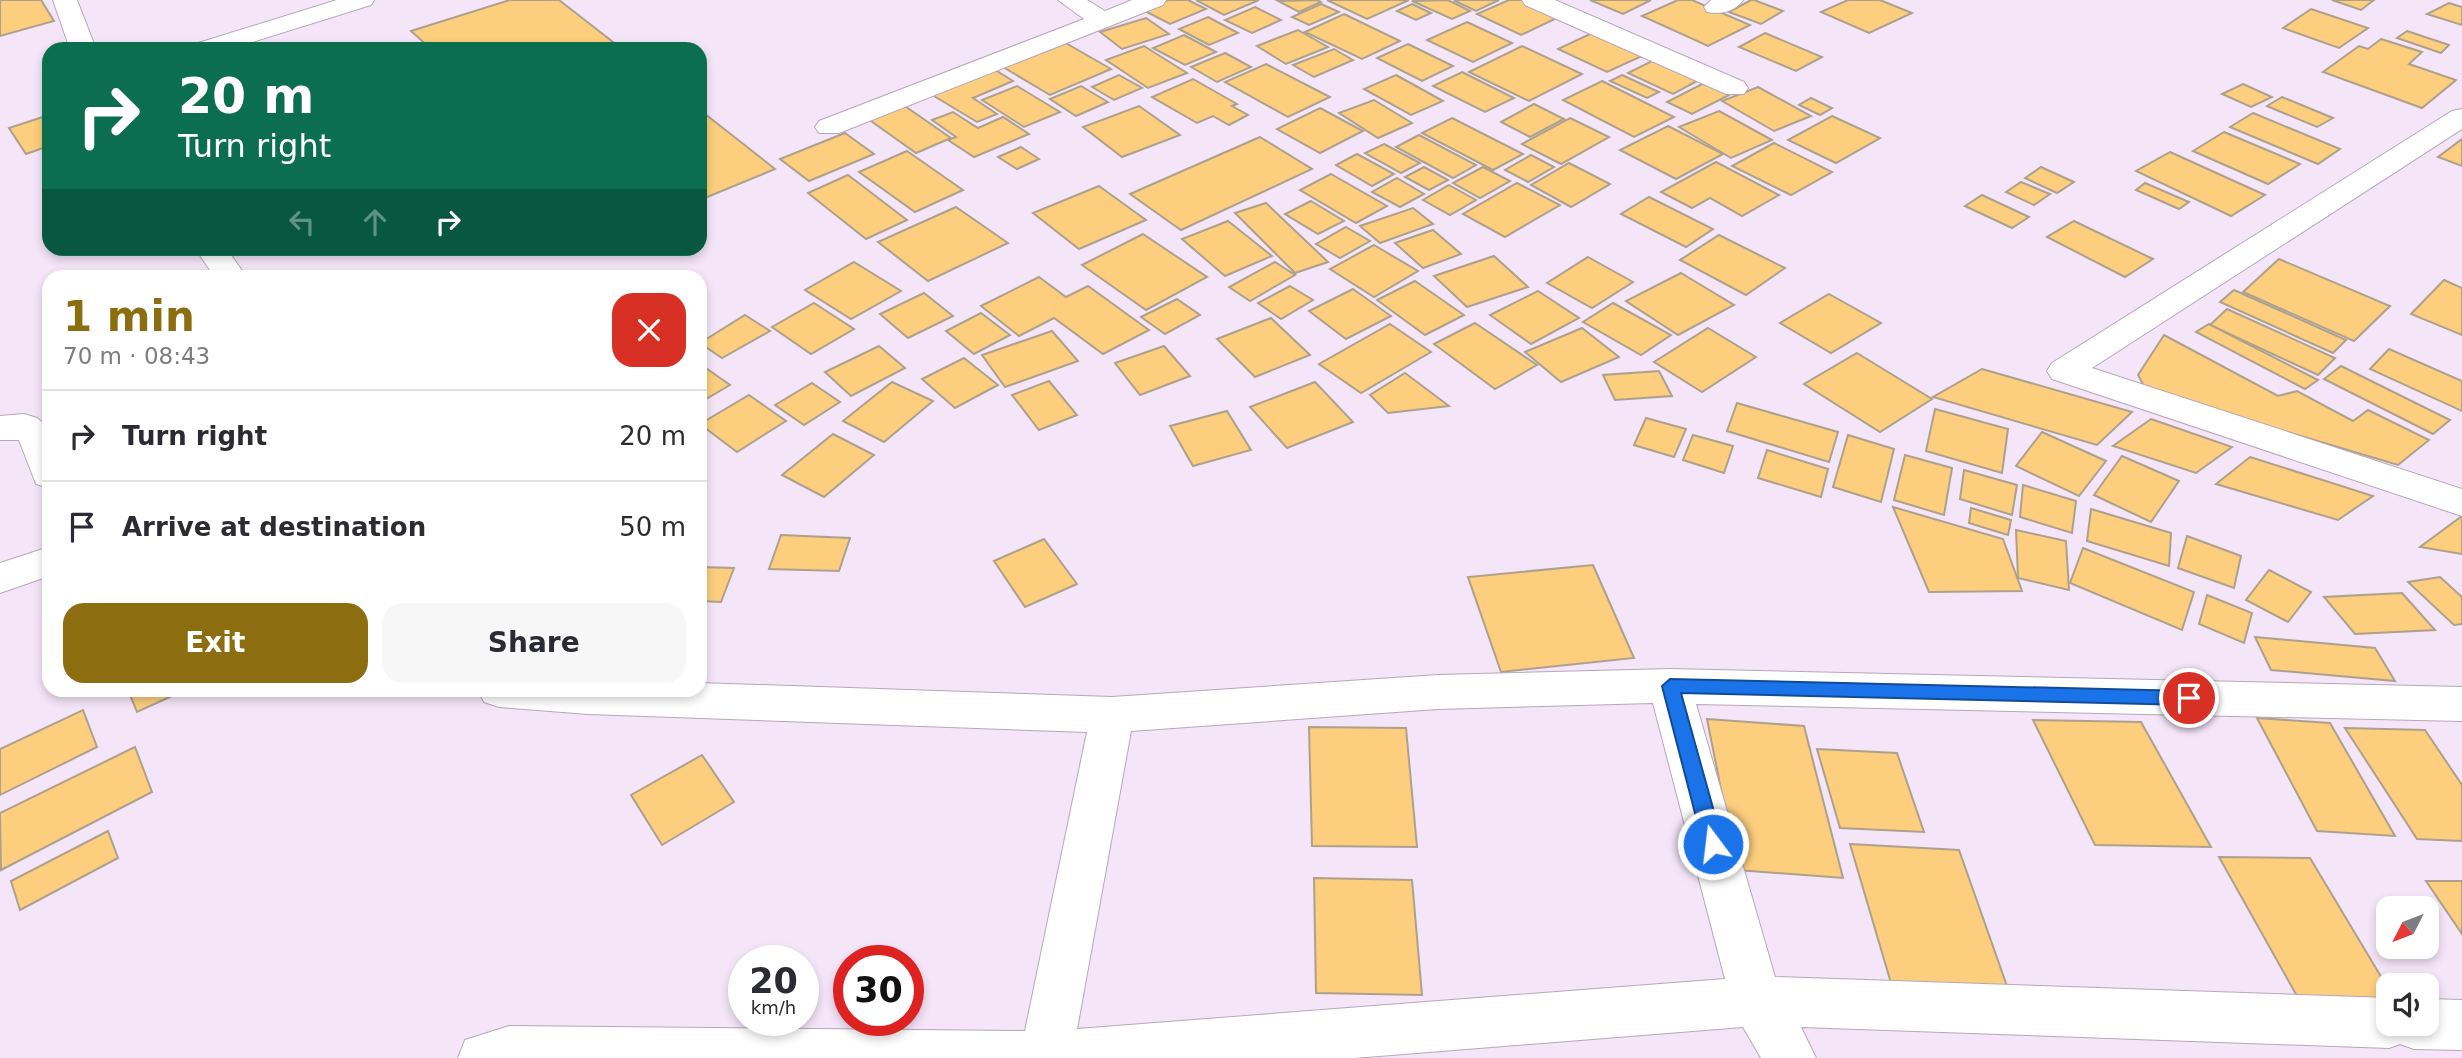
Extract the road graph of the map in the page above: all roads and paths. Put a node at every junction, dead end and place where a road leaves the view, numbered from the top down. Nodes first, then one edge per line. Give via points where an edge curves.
1 (65, 0) edge
2 (362, 0) edge
3 (1070, 0) edge
4 (1154, 0) edge
5 (1534, 0) edge
6 (1103, 20) junction
7 (80, 42) edge
8 (227, 42) edge
9 (1735, 88) dead end
10 (2462, 117) edge
11 (830, 127) dead end
12 (0, 428) edge
13 (42, 454) edge
14 (2462, 502) edge
15 (42, 563) edge
16 (0, 578) edge
17 (1670, 686) junction
18 (588, 697) edge
19 (2462, 704) edge
20 (1112, 715) junction
21 (1756, 1001) junction
22 (2376, 1023) edge
23 (2439, 1025) edge
24 (2462, 1025) edge
25 (1046, 1057) edge
26 (484, 1058) edge
27 (1790, 1058) edge

1 - 7 street
2 - 8 street
3 - 6 street
4 - 6 street
5 - 9 street
6 - 11 street
10 - 14 street via 2064,372
12 - 13 street via 24,426 35,434
15 - 16 street
17 - 19 street
17 - 20 street via 1438,692
17 - 21 street
18 - 20 street
20 - 25 street
21 - 22 street
21 - 25 street
21 - 27 street
23 - 24 street
25 - 26 street via 509,1052

